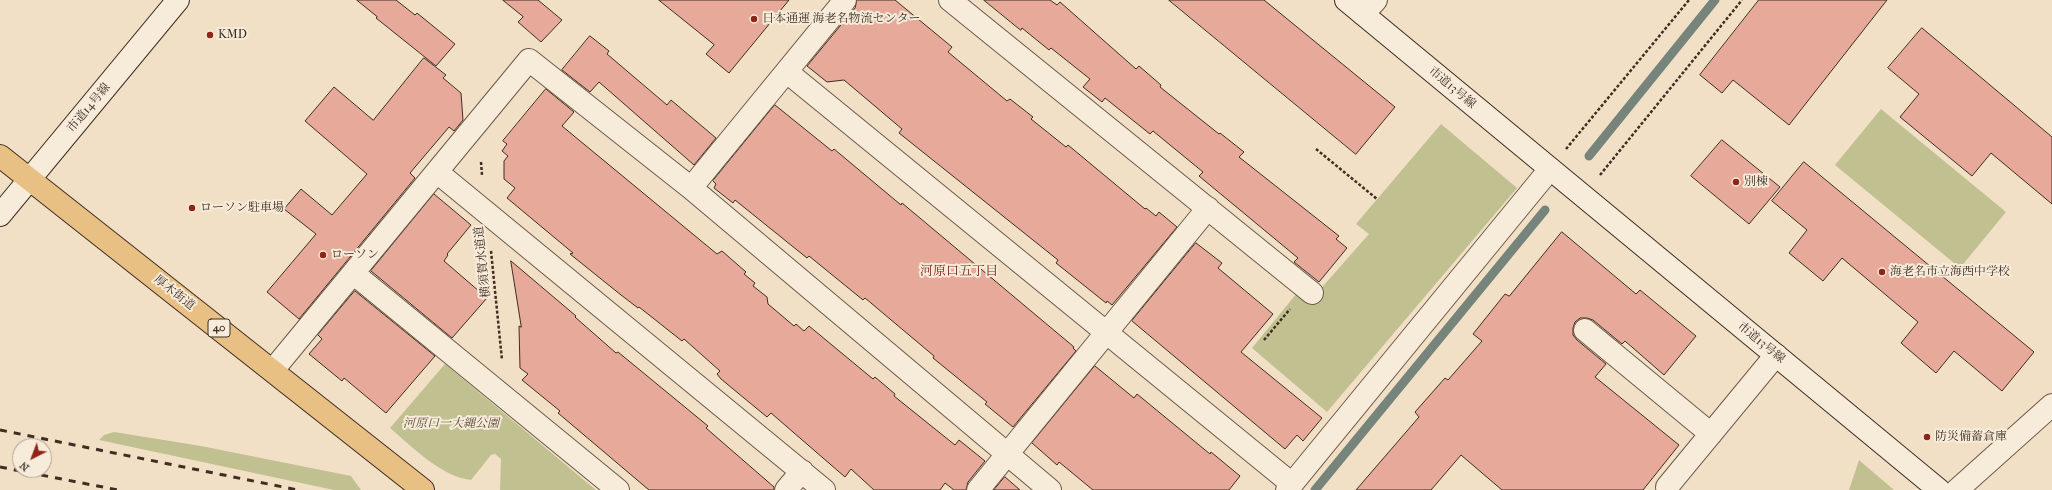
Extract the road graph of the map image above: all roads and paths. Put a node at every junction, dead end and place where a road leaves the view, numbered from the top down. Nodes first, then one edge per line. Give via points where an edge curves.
1 (178, 0) edge
2 (845, 0) edge
3 (950, 0) edge
4 (1346, 0) edge
5 (1689, 0) edge
6 (1742, 0) edge
7 (1369, 7) edge
8 (787, 72) junction
9 (477, 124) junction
10 (1316, 149) dead end
11 (0, 156) edge
12 (1556, 167) junction
13 (437, 172) junction
14 (1599, 177) dead end
15 (30, 179) junction
16 (691, 188) junction
17 (1377, 199) dead end
18 (1208, 208) junction
19 (486, 213) junction
20 (0, 215) edge
21 (353, 273) junction
22 (1309, 291) joint
23 (1585, 330) dead end
24 (1106, 332) junction
25 (1264, 340) dead end
26 (1776, 355) junction
27 (273, 370) junction
28 (507, 398) junction
29 (2052, 404) edge
30 (1711, 434) junction
31 (1006, 455) junction
32 (802, 472) junction
33 (1290, 487) edge
34 (1667, 487) dead end
35 (423, 490) edge
36 (618, 490) edge
37 (786, 490) edge
38 (824, 490) edge
39 (978, 490) edge
40 (1050, 490) edge
41 (1939, 490) edge
42 (1958, 490) edge

1 - 15 street, 市道14号線
2 - 8 street
3 - 18 street
4 - 7 street, 市道13号線
5 - 12 path
6 - 14 path
7 - 12 street, 市道13号線
8 - 16 street
8 - 24 street
9 - 13 street
9 - 16 street via 529,60
9 - 19 path, 横須賀水道道
10 - 17 path
11 - 15 main road, 厚木街道 / 40
12 - 26 street, 市道13号線 via 1582,196
12 - 33 street
13 - 19 street
13 - 21 street
15 - 20 street, 市道14号線
15 - 27 main road, 厚木街道 / 40
16 - 31 street
18 - 22 street
18 - 24 street
19 - 28 path, 横須賀水道道
19 - 32 street
21 - 27 street
21 - 28 street
22 - 25 path
23 - 30 street
24 - 31 street
24 - 33 street
26 - 30 street
26 - 41 street, 市道13号線
27 - 35 main road, 厚木街道 / 40
28 - 36 street
29 - 42 street
30 - 34 street
31 - 39 street
31 - 40 street
32 - 37 street
32 - 38 street

